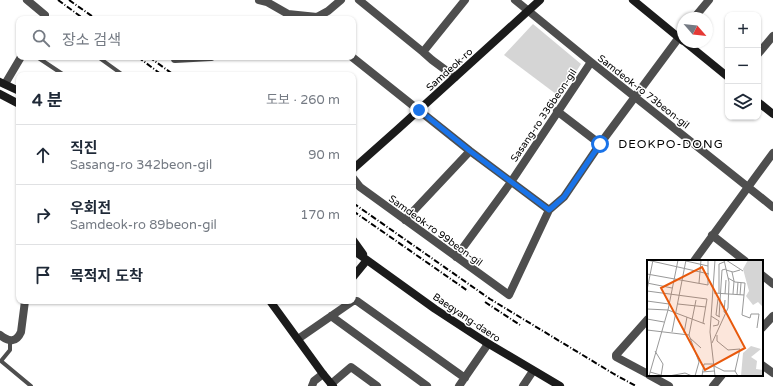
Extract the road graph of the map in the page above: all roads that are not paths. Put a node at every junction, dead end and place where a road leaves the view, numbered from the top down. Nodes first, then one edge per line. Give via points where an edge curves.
1 (27, 0) edge
2 (259, 0) edge
3 (341, 0) edge
4 (359, 0) edge
5 (464, 0) edge
6 (515, 0) edge
7 (540, 0) edge
8 (633, 0) edge
9 (709, 0) edge
10 (528, 11) junction
11 (699, 12) edge
12 (288, 14) junction
13 (45, 16) edge
14 (284, 16) edge
15 (302, 16) edge
16 (320, 16) edge
17 (677, 34) edge
18 (773, 36) edge
19 (677, 44) edge
20 (694, 48) edge
21 (761, 50) edge
22 (423, 52) junction
23 (19, 60) edge
24 (42, 60) edge
25 (102, 60) edge
26 (356, 60) edge
27 (591, 62) junction
28 (60, 72) edge
29 (119, 72) edge
30 (725, 75) edge
31 (455, 77) junction
32 (3, 83) edge
33 (16, 90) edge
34 (0, 94) edge
35 (635, 97) junction
36 (16, 102) edge
37 (761, 104) edge
38 (419, 110) junction
39 (557, 111) junction
40 (773, 114) edge
41 (600, 144) junction
42 (470, 151) junction
43 (773, 153) edge
44 (356, 166) edge
45 (356, 182) edge
46 (511, 182) junction
47 (748, 187) junction
48 (773, 206) edge
49 (549, 210) junction
50 (405, 220) junction
51 (712, 235) junction
52 (356, 244) edge
53 (356, 252) edge
54 (456, 257) junction
55 (367, 260) junction
56 (695, 260) edge
57 (744, 260) edge
58 (356, 273) edge
59 (763, 276) edge
60 (773, 284) edge
61 (356, 301) edge
62 (25, 304) edge
63 (272, 304) edge
64 (349, 304) edge
65 (331, 316) junction
66 (773, 316) edge
67 (647, 320) edge
68 (763, 327) edge
69 (0, 335) edge
70 (298, 339) junction
71 (10, 340) junction
72 (488, 344) junction
73 (763, 366) edge
74 (533, 371) junction
75 (773, 373) edge
76 (323, 374) junction
77 (647, 374) edge
78 (651, 376) edge
79 (721, 376) edge
80 (465, 378) junction
81 (332, 385) edge
82 (31, 386) edge
83 (312, 386) edge
84 (377, 386) edge
85 (427, 386) edge
86 (459, 386) edge
87 (523, 386) edge
88 (560, 386) edge
89 (669, 386) edge
90 (713, 386) edge

1 - 13 street
2 - 12 street
3 - 16 street
4 - 22 street
5 - 22 street
6 - 10 street, Samdeok-ro 73beon-gil
7 - 10 main road, Samdeok-ro
8 - 17 main road
9 - 11 street
10 - 27 street, Samdeok-ro 73beon-gil
10 - 31 main road, Samdeok-ro
12 - 14 street
12 - 15 street
18 - 21 street
19 - 35 street
20 - 30 main road
22 - 31 street
23 - 32 street
24 - 28 lane
25 - 29 lane
26 - 38 street
27 - 35 street, Samdeok-ro 73beon-gil
27 - 39 street, Sasang-ro 336beon-gil
31 - 38 main road, Samdeok-ro
32 - 33 main road
34 - 36 main road
35 - 41 street
35 - 47 street, Samdeok-ro 73beon-gil
37 - 40 main road
38 - 42 street
38 - 44 main road, Samdeok-ro
39 - 41 street
39 - 46 street, Sasang-ro 336beon-gil
41 - 49 street via 564,197
42 - 46 street
42 - 50 street
43 - 47 street
45 - 50 street, Samdeok-ro 99beon-gil
46 - 49 street
46 - 54 street, Sasang-ro 336beon-gil
47 - 48 street, Samdeok-ro 73beon-gil
47 - 51 street
49 - 54 street, Samdeok-ro 99beon-gil via 509,295
50 - 54 street, Samdeok-ro 99beon-gil
51 - 56 street
51 - 57 street
52 - 55 main road, Baegyang-daero
53 - 55 main road, Baegyang-daero
55 - 58 main road
55 - 72 main road, Baegyang-daero
59 - 60 street
61 - 80 street
62 - 71 street via 21,332 16,339
63 - 70 main road
64 - 65 street
65 - 70 street
65 - 85 street
66 - 68 street
67 - 77 street via 616,355
69 - 71 street
70 - 76 main road
71 - 82 lane via 10,350 2,361
72 - 74 main road, Baegyang-daero
72 - 80 street
73 - 75 street
74 - 87 street
74 - 88 main road, Baegyang-daero
76 - 81 main road
76 - 83 street via 314,380
78 - 89 street
79 - 90 street
80 - 86 street
81 - 84 street via 352,368

